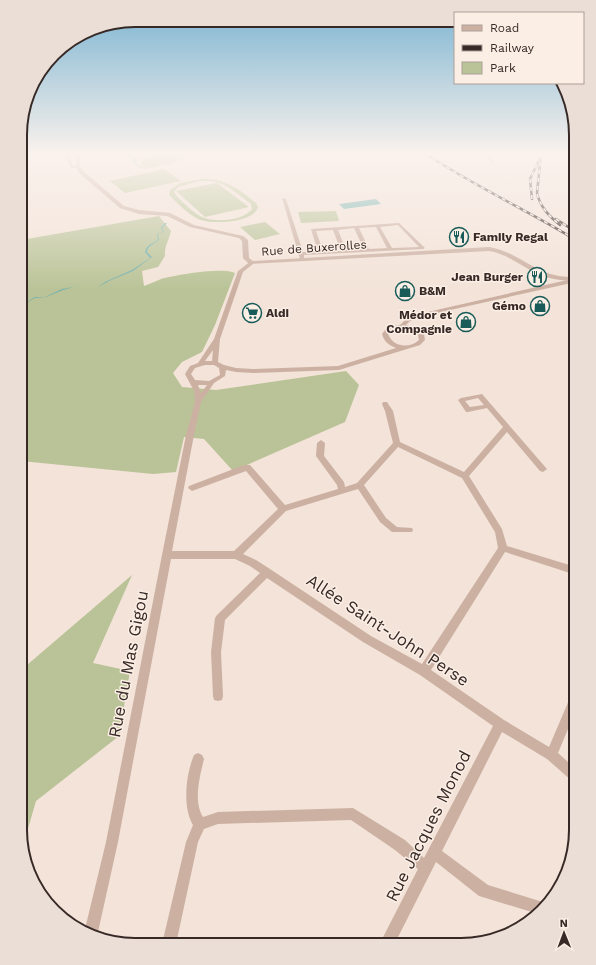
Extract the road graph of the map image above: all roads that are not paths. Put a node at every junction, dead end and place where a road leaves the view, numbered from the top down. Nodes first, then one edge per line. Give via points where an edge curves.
1 (113, 199) edge
2 (284, 199) dead end
3 (377, 226) junction
4 (356, 227) junction
5 (334, 228) junction
6 (422, 247) junction
7 (390, 249) junction
8 (367, 250) junction
9 (344, 251) junction
10 (429, 252) junction
11 (321, 253) junction
12 (301, 254) junction
13 (303, 261) junction
14 (251, 263) junction
15 (569, 278) edge
16 (569, 282) edge
17 (421, 314) junction
18 (401, 327) junction
19 (415, 330) junction
20 (217, 339) junction
21 (388, 341) junction
22 (404, 347) junction
23 (375, 356) junction
24 (201, 363) junction
25 (215, 363) junction
26 (222, 367) junction
27 (253, 371) junction
28 (222, 376) junction
29 (193, 382) junction
30 (212, 382) junction
31 (198, 402) junction
32 (384, 404) dead end
33 (488, 406) dead end
34 (506, 427) junction
35 (321, 443) dead end
36 (398, 443) junction
37 (543, 469) dead end
38 (465, 476) junction
39 (360, 485) junction
40 (192, 488) dead end
41 (342, 490) junction
42 (283, 509) junction
43 (409, 530) dead end
44 (503, 548) junction
45 (166, 555) junction
46 (236, 555) junction
47 (569, 569) edge
48 (267, 572) junction
49 (424, 671) junction
50 (218, 696) dead end
51 (569, 713) edge
52 (500, 724) junction
53 (551, 755) junction
54 (198, 759) dead end
55 (569, 771) edge
56 (200, 824) junction
57 (433, 852) junction
58 (425, 867) junction
59 (536, 907) edge
60 (92, 929) edge
61 (170, 938) edge
62 (390, 938) edge

1 - 14 street, Rue de Buxerolles via 122,207 139,212 168,214 192,226 241,237 245,240 246,258
2 - 12 street
3 - 4 street
3 - 6 street via 399,224
3 - 7 street
4 - 5 street
4 - 8 street
5 - 9 street
5 - 11 street via 313,230
6 - 7 street
6 - 10 street
7 - 8 street
8 - 9 street
9 - 11 street
10 - 13 street, Rue de Buxerolles
10 - 15 street, Rue de Buxerolles via 492,249 514,256 541,272
11 - 12 street
12 - 13 street
13 - 14 street, Rue de Buxerolles
14 - 20 street via 238,277
16 - 17 street
17 - 18 street via 408,320
17 - 19 street via 415,322
18 - 19 street
18 - 21 street via 387,331 385,334
19 - 22 street via 421,334 422,340 416,346
20 - 24 street
20 - 25 street
21 - 22 street
21 - 23 street
22 - 23 street
23 - 27 street via 339,368
24 - 25 street
24 - 29 street, Rue du Mas Gigou via 188,372 188,377
25 - 26 street
26 - 27 street
26 - 28 street
27 - 28 street
28 - 30 street
29 - 30 street
29 - 31 street, Rue du Mas Gigou
30 - 31 street, Rue du Mas Gigou
31 - 45 street, Rue du Mas Gigou
32 - 36 street via 389,411
33 - 34 street
34 - 37 street
34 - 38 street
35 - 41 street via 320,456 341,484
36 - 38 street
36 - 39 street
38 - 44 street via 499,531
39 - 41 street
39 - 43 street via 383,520 395,530
40 - 42 street via 247,467
41 - 42 street
42 - 46 street
44 - 47 street
44 - 49 street
45 - 46 street, Allée Saint-John Perse
45 - 60 street, Rue du Mas Gigou via 112,842
46 - 48 street, Allée Saint-John Perse
48 - 49 street, Allée Saint-John Perse via 367,639
48 - 50 street via 220,618 216,652
49 - 52 street, Allée Saint-John Perse
51 - 53 street
52 - 53 street, Allée Saint-John Perse
52 - 57 street, Rue Jacques Monod
53 - 55 street, Allée Saint-John Perse
54 - 56 street via 193,800 195,818
56 - 58 street via 218,818 353,814 400,845
56 - 61 street via 192,842
57 - 58 street, Rue Jacques Monod
57 - 59 street via 484,891
58 - 62 street, Rue Jacques Monod

